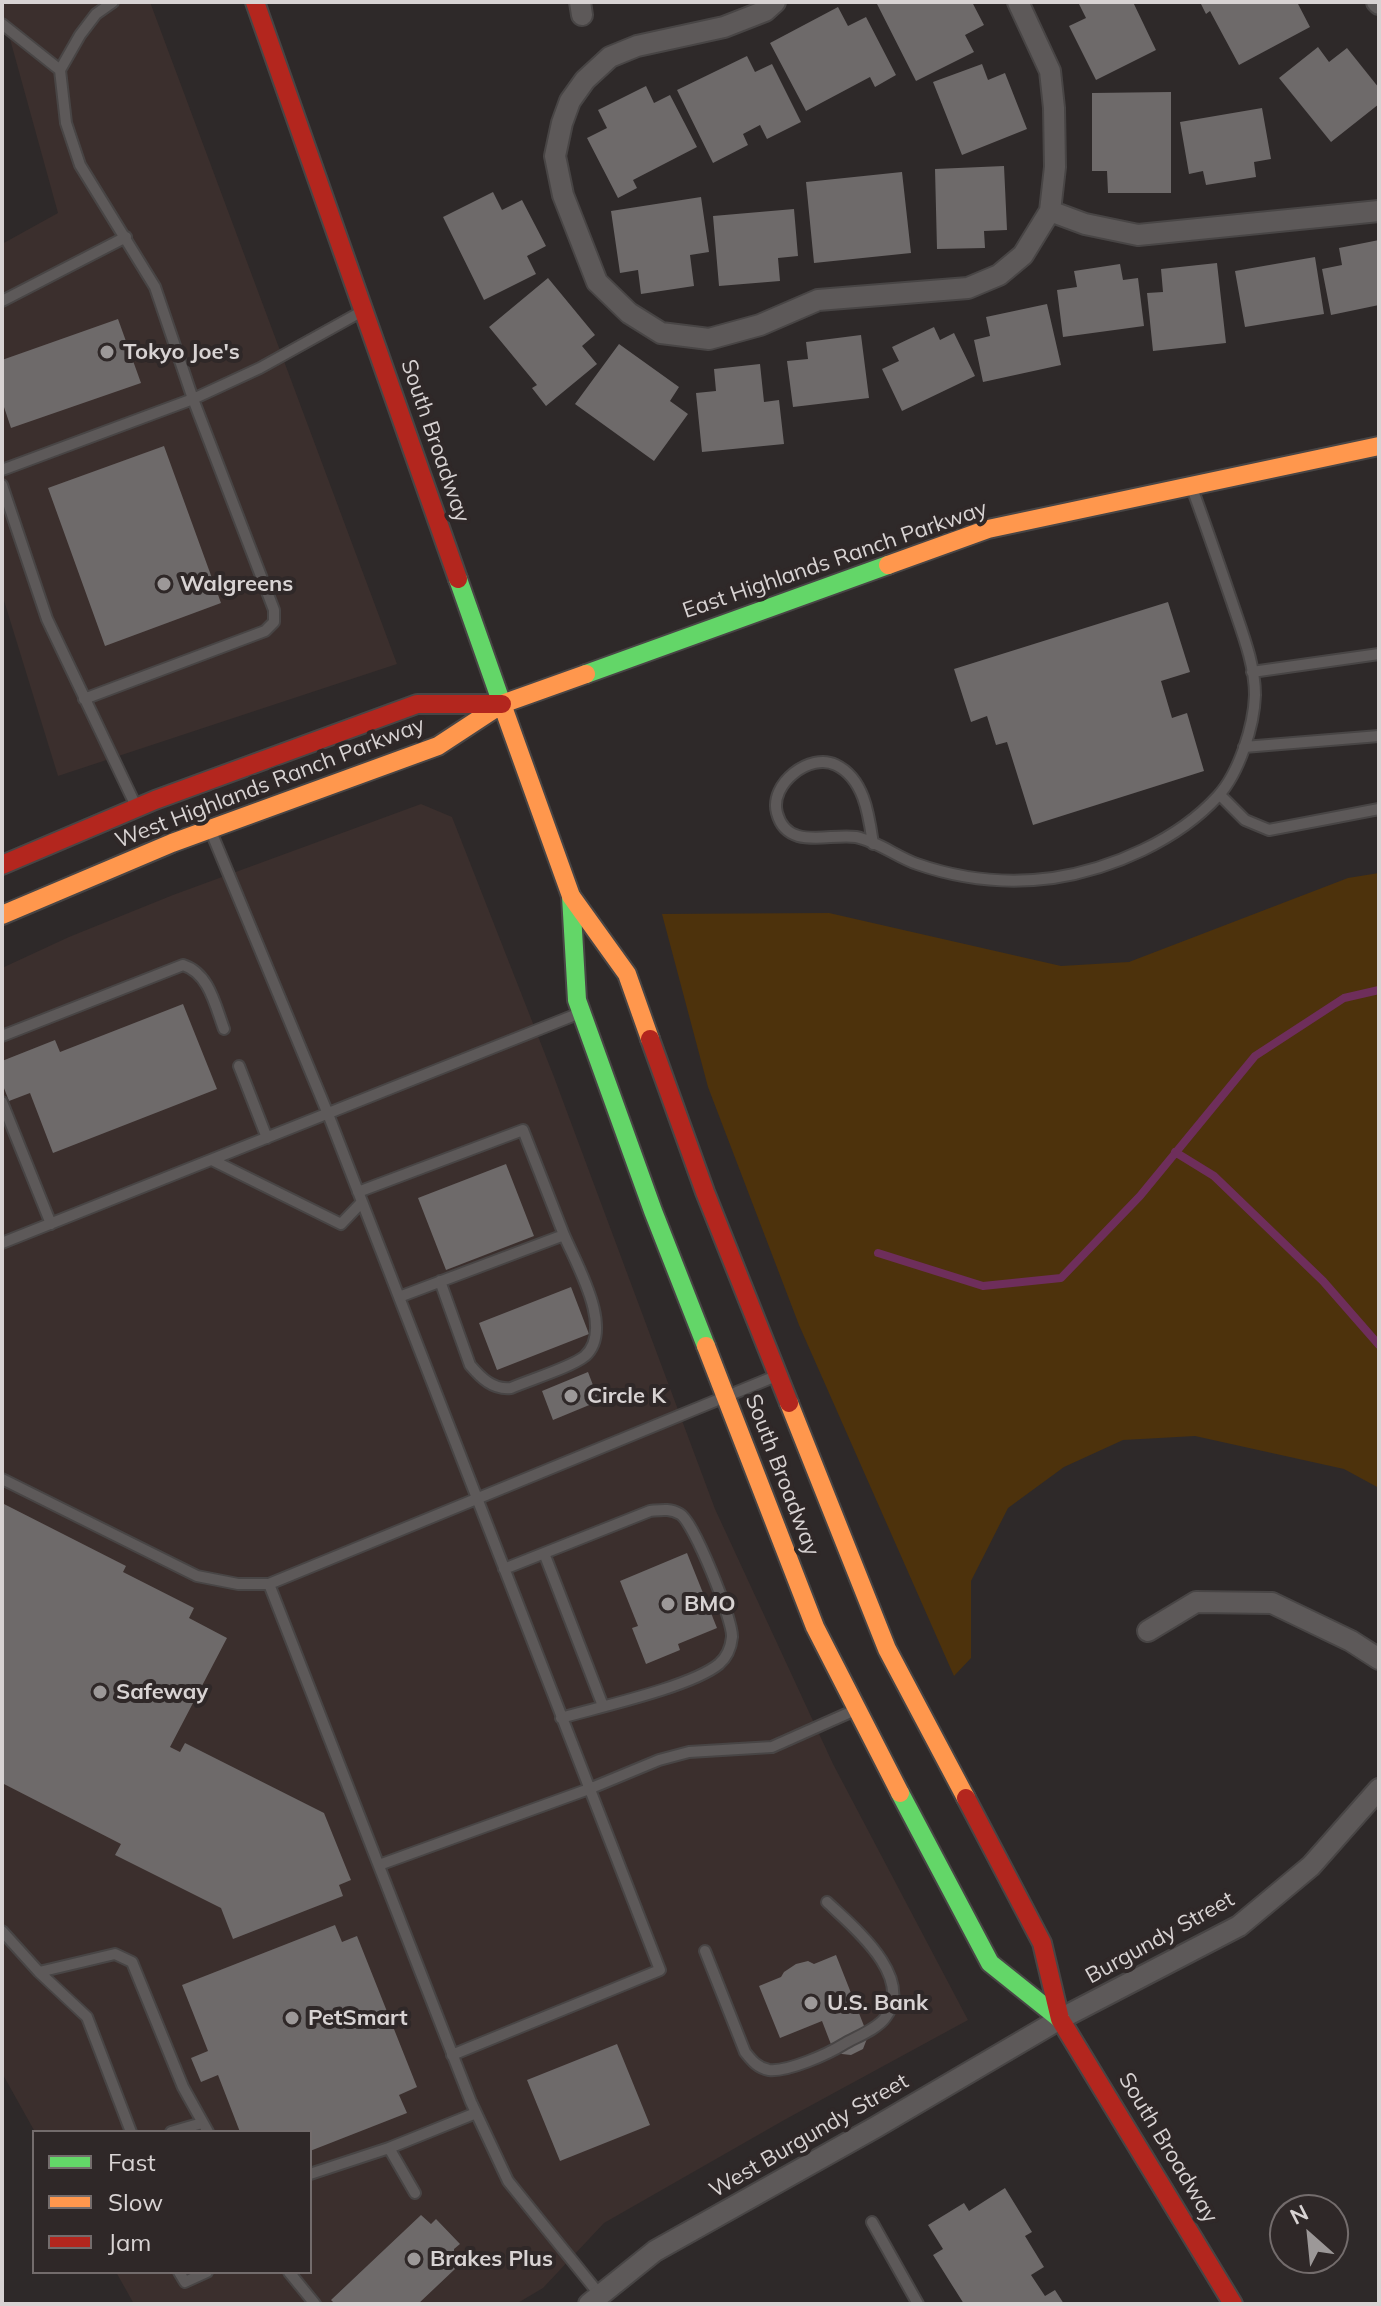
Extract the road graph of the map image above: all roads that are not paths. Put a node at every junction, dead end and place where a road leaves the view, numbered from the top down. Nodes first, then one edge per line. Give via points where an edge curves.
1 (113, 2) edge
2 (255, 2) edge
3 (775, 2) edge
4 (1018, 2) edge
5 (2, 24) edge
6 (60, 70) junction
7 (1050, 211) junction
8 (1379, 211) edge
9 (126, 237) junction
10 (2, 301) edge
11 (364, 311) junction
12 (193, 399) junction
13 (1379, 446) edge
14 (2, 470) edge
15 (2, 485) edge
16 (1192, 486) junction
17 (1379, 654) edge
18 (1252, 672) junction
19 (84, 699) junction
20 (502, 704) junction
21 (1379, 736) edge
22 (1244, 747) junction
23 (1220, 795) junction
24 (137, 808) junction
25 (1379, 809) edge
26 (210, 829) junction
27 (873, 844) junction
28 (2, 865) edge
29 (571, 896) junction
30 (2, 915) edge
31 (582, 1012) junction
32 (224, 1029) dead end
33 (2, 1036) edge
34 (239, 1066) dead end
35 (2, 1102) edge
36 (328, 1114) junction
37 (267, 1138) junction
38 (212, 1160) junction
39 (360, 1197) junction
40 (51, 1224) junction
41 (564, 1235) junction
42 (2, 1243) edge
43 (440, 1281) junction
44 (399, 1297) junction
45 (776, 1376) junction
46 (725, 1396) junction
47 (2, 1479) edge
48 (477, 1499) junction
49 (544, 1553) junction
50 (504, 1569) junction
51 (269, 1584) junction
52 (1148, 1631) dead end
53 (1379, 1659) edge
54 (603, 1706) junction
55 (857, 1709) junction
56 (561, 1718) junction
57 (589, 1789) junction
58 (1379, 1789) edge
59 (379, 1865) junction
60 (827, 1902) dead end
61 (2, 1931) edge
62 (705, 1951) dead end
63 (39, 1972) junction
64 (1060, 2019) junction
65 (452, 2055) junction
66 (476, 2113) junction
67 (205, 2127) edge
68 (130, 2130) edge
69 (185, 2130) edge
70 (389, 2148) junction
71 (312, 2173) edge
72 (415, 2193) dead end
73 (872, 2222) dead end
74 (180, 2274) edge
75 (203, 2274) edge
76 (291, 2274) edge
77 (594, 2300) edge
78 (315, 2304) edge
79 (918, 2304) edge
80 (1233, 2304) edge

1 - 6 lane via 96,14
2 - 11 main road, South Broadway
3 - 7 street via 724,27 610,57 570,101 555,156 563,195 597,282 629,313 661,333 709,339 818,300 968,288 999,275 1023,255
4 - 7 street via 1050,71 1055,167
5 - 6 lane
6 - 9 lane via 66,123 80,165
7 - 8 street via 1138,235
9 - 10 lane
9 - 12 lane via 155,287
11 - 12 lane
11 - 20 main road, South Broadway
12 - 14 lane
12 - 19 lane via 274,610 274,622 265,631
13 - 16 main road, East Highlands Ranch Parkway
15 - 19 lane via 47,619
16 - 18 lane
16 - 20 main road, East Highlands Ranch Parkway via 988,529
17 - 18 lane
18 - 22 lane via 1252,724
19 - 24 lane
20 - 24 main road, West Highlands Ranch Parkway via 417,704
20 - 26 main road, West Highlands Ranch Parkway via 438,746
20 - 29 main road, South Broadway
21 - 22 lane
22 - 23 lane
23 - 25 lane via 1245,820 1269,830
23 - 27 lane via 1155,844 1055,878 1004,881 967,876 917,864
24 - 28 main road, West Highlands Ranch Parkway
26 - 30 main road, West Highlands Ranch Parkway
26 - 36 lane
27 - 27 lane via 856,837 803,838 790,832 777,814 785,783 804,767 835,764 864,800
29 - 31 main road, South Broadway
29 - 45 main road, South Broadway via 627,974
31 - 36 lane
31 - 46 main road, South Broadway
32 - 33 lane via 201,975 183,965
34 - 37 lane
35 - 40 lane
36 - 37 lane
36 - 39 lane
37 - 38 lane
38 - 39 lane via 341,1224
38 - 40 lane
39 - 41 lane via 523,1130
39 - 44 lane
40 - 42 lane
41 - 43 lane
41 - 43 lane via 596,1312 593,1346 581,1359 511,1388 493,1385 470,1365
43 - 44 lane
44 - 48 lane
45 - 46 lane
45 - 64 main road, South Broadway via 887,1649 1042,1943
46 - 48 lane
46 - 55 main road, South Broadway via 815,1627
47 - 51 lane via 197,1576
48 - 50 lane
48 - 51 lane
49 - 50 lane
49 - 54 lane
49 - 54 lane via 667,1509 687,1520 729,1614 730,1650 719,1664
50 - 56 lane
51 - 59 lane
52 - 53 street via 1196,1602 1272,1603
54 - 56 lane
55 - 57 lane via 772,1747 689,1752
55 - 64 main road, South Broadway via 990,1963
56 - 57 lane
57 - 59 lane
57 - 65 lane via 660,1970
58 - 64 street, Burgundy Street via 1311,1866 1239,1926
59 - 65 lane
60 - 62 lane via 877,1951 892,1988 884,2020 831,2052 781,2069 753,2063
61 - 63 lane
63 - 67 lane via 115,1954 132,1962
63 - 68 lane via 87,2017
64 - 77 street, West Burgundy Street via 655,2251
64 - 80 main road, South Broadway
65 - 66 lane
66 - 70 lane
66 - 77 lane via 508,2181
67 - 69 lane
70 - 71 lane
70 - 72 lane
73 - 79 lane
74 - 75 lane via 185,2282
76 - 78 lane

